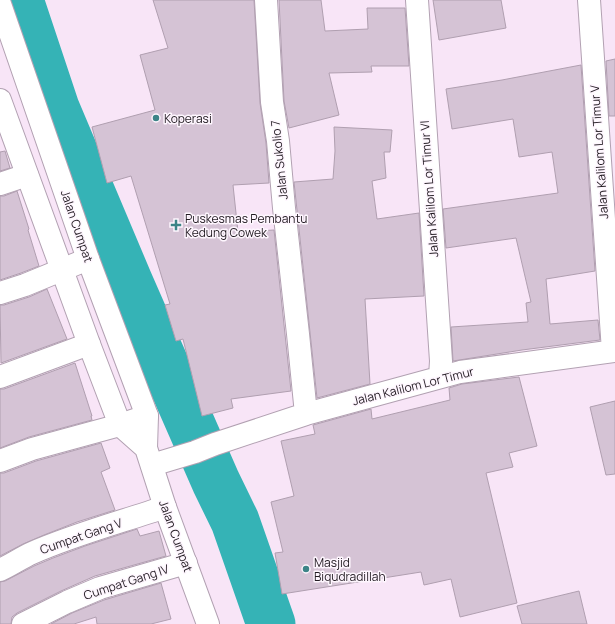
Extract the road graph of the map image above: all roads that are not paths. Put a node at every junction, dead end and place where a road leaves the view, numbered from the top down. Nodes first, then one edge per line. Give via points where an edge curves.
1 (266, 0) edge
2 (417, 0) edge
3 (589, 0) edge
4 (0, 4) edge
5 (0, 100) edge
6 (27, 175) junction
7 (0, 184) edge
8 (88, 259) junction
9 (62, 269) junction
10 (0, 292) edge
11 (89, 344) junction
12 (614, 351) edge
13 (0, 377) edge
14 (440, 377) junction
15 (306, 414) junction
16 (147, 416) junction
17 (120, 425) junction
18 (149, 457) junction
19 (0, 461) edge
20 (165, 507) junction
21 (186, 564) junction
22 (0, 570) edge
23 (203, 623) edge
24 (23, 624) edge

1 - 15 street, Jalan Sukolio 7 via 272,102
2 - 14 street, Jalan Kalilom Lor Timur VI
3 - 12 street, Jalan Kalilom Lor Timur V
4 - 8 street, Jalan Cumpat
5 - 6 street
6 - 7 street
6 - 9 street
8 - 9 street
8 - 16 street, Jalan Cumpat
9 - 10 street via 25,285
9 - 11 street
11 - 13 street
11 - 17 street
12 - 14 street, Jalan Kalilom Lor Timur
14 - 15 street, Jalan Kalilom Lor Timur
15 - 18 street, Jalan Kalilom Lor Timur via 195,452
16 - 17 street
16 - 18 street, Jalan Cumpat
17 - 18 street
17 - 19 street via 32,449
18 - 20 street, Jalan Cumpat
20 - 21 street, Jalan Cumpat
20 - 22 street, Cumpat Gang V via 79,535 31,554
21 - 23 street, Jalan Cumpat
21 - 24 street, Cumpat Gang IV via 100,588

